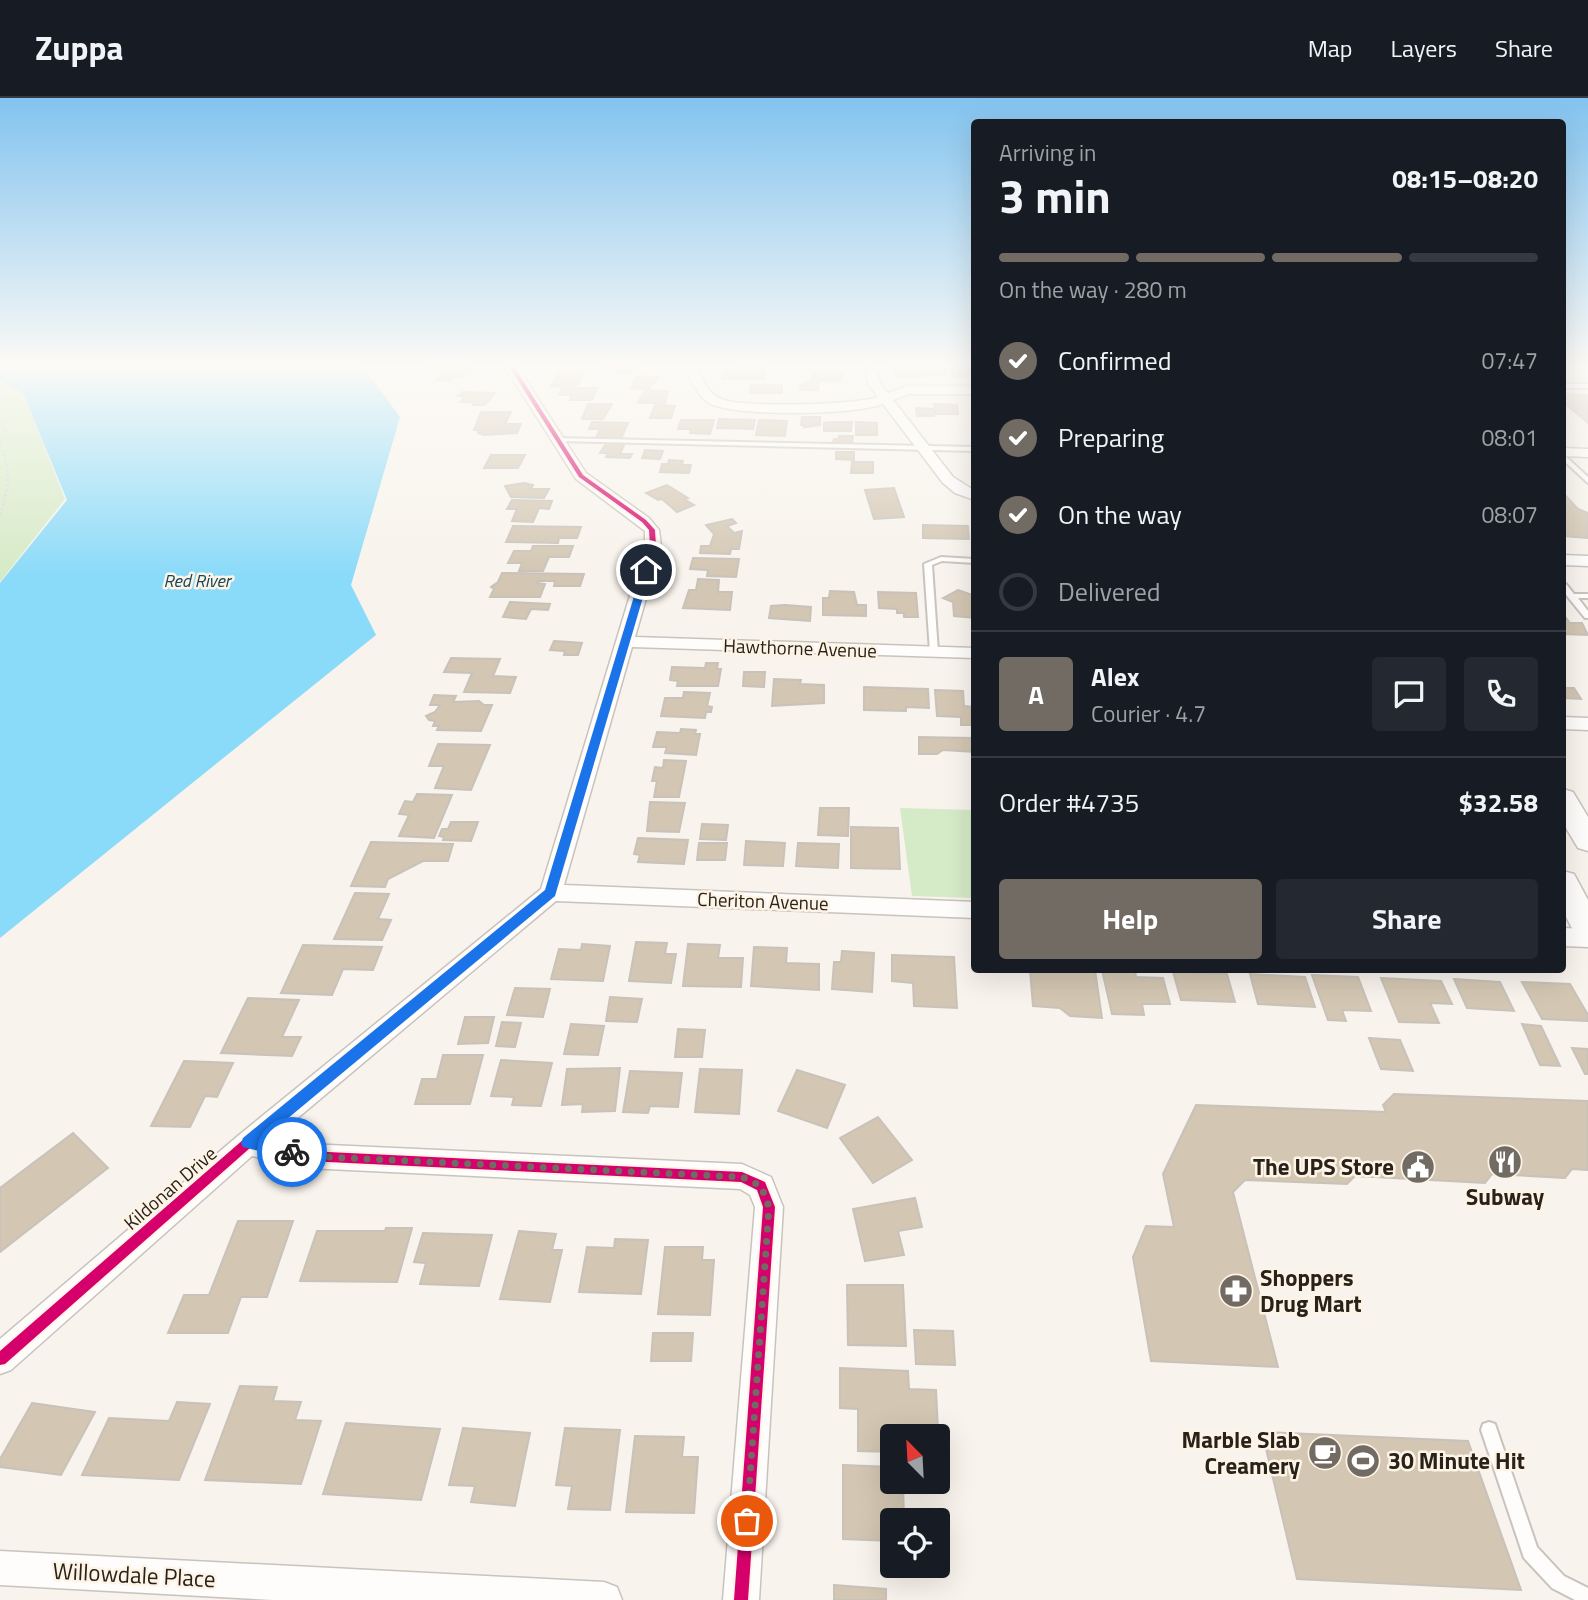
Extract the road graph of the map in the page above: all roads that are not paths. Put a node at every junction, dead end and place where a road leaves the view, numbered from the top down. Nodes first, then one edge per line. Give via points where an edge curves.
1 (555, 435) edge
2 (914, 435) edge
3 (558, 439) junction
4 (924, 448) junction
5 (971, 449) edge
6 (1588, 453) edge
7 (1566, 454) edge
8 (1566, 457) edge
9 (1588, 481) edge
10 (971, 494) edge
11 (1566, 560) edge
12 (971, 561) edge
13 (1588, 561) edge
14 (1566, 590) edge
15 (1571, 596) junction
16 (1588, 596) edge
17 (1588, 616) edge
18 (625, 642) junction
19 (934, 652) junction
20 (971, 653) edge
21 (1566, 723) edge
22 (1588, 724) edge
23 (1566, 804) edge
24 (1588, 841) edge
25 (1566, 888) edge
26 (551, 893) junction
27 (971, 910) edge
28 (1588, 929) edge
29 (1566, 937) edge
30 (1588, 938) edge
31 (248, 1143) junction
32 (0, 1359) edge
33 (1489, 1430) dead end
34 (0, 1568) edge
35 (1588, 1597) edge
36 (604, 1600) edge
37 (741, 1600) edge

1 - 3 street
2 - 4 street
3 - 4 lane
3 - 18 street via 581,476 644,521 654,535
4 - 5 lane
4 - 10 street via 948,480
6 - 7 street
8 - 9 lane
11 - 13 street
12 - 19 lane via 941,559 928,564
14 - 15 lane
15 - 16 lane
15 - 17 lane
18 - 19 street, Hawthorne Avenue
18 - 26 street
19 - 20 street, Hawthorne Avenue
21 - 22 street
23 - 24 main road
25 - 28 main road
26 - 27 street, Cheriton Avenue
26 - 31 street, Kildonan Drive
29 - 30 street
31 - 32 street, Kildonan Drive
31 - 37 street via 307,1156 742,1177 761,1186 769,1207
33 - 35 lane via 1530,1552 1558,1581
34 - 36 street, Willowdale Place

